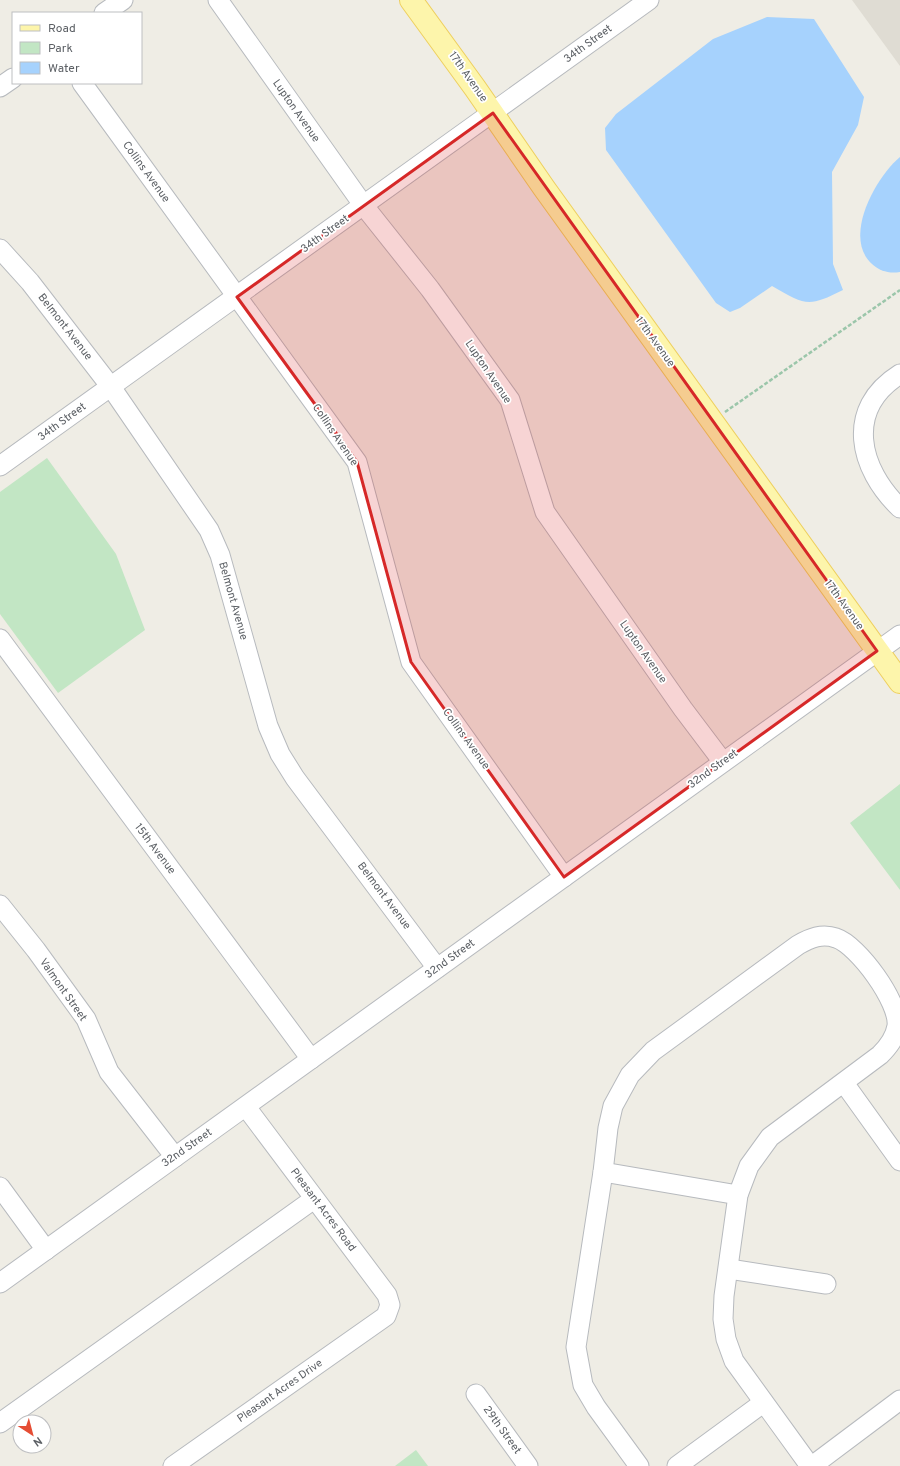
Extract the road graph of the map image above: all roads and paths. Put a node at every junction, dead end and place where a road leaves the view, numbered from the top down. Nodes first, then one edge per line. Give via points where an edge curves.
1 (123, 0) edge
2 (218, 0) edge
3 (411, 0) edge
4 (642, 2) edge
5 (105, 12) edge
6 (12, 79) edge
7 (83, 84) edge
8 (0, 87) edge
9 (493, 113) junction
10 (364, 206) junction
11 (0, 249) edge
12 (900, 290) edge
13 (237, 297) junction
14 (900, 374) edge
15 (111, 387) junction
16 (712, 422) junction
17 (0, 466) edge
18 (900, 508) edge
19 (900, 635) edge
20 (0, 639) edge
21 (877, 651) junction
22 (900, 682) edge
23 (723, 762) junction
24 (564, 877) junction
25 (1, 909) edge
26 (437, 968) junction
27 (311, 1059) junction
28 (844, 1082) junction
29 (246, 1107) junction
30 (897, 1152) edge
31 (175, 1157) junction
32 (603, 1172) junction
33 (0, 1187) edge
34 (738, 1195) junction
35 (314, 1199) junction
36 (46, 1250) junction
37 (729, 1269) junction
38 (0, 1283) edge
39 (826, 1284) dead end
40 (386, 1316) joint
41 (476, 1394) dead end
42 (900, 1400) edge
43 (764, 1403) junction
44 (0, 1423) edge
45 (173, 1466) edge
46 (528, 1466) edge
47 (639, 1466) edge
48 (677, 1466) edge
49 (811, 1466) edge

1 - 5 street
2 - 10 street, Lupton Avenue
3 - 9 main road, 17th Avenue
4 - 9 street, 34th Street
6 - 8 street
7 - 13 street, Collins Avenue
9 - 10 street, 34th Street
9 - 16 main road, 17th Avenue
10 - 13 street, 34th Street
10 - 23 street, Lupton Avenue via 430,289 510,400 545,512
11 - 15 street, Belmont Avenue via 44,298
12 - 16 path
13 - 15 street, 34th Street
13 - 24 street, Collins Avenue via 357,462 411,662
14 - 18 street via 886,384 873,401 864,423 866,458 884,491
15 - 17 street, 34th Street
15 - 26 street, Belmont Avenue via 209,530 220,555 268,726 280,754 295,778
16 - 21 main road, 17th Avenue
19 - 21 street, 32nd Street
20 - 27 street, 15th Avenue
21 - 22 main road, 17th Avenue
21 - 23 street, 32nd Street
23 - 24 street, 32nd Street
24 - 26 street, 32nd Street
25 - 31 street, Valmont Street via 36,950 86,1019 109,1072
26 - 27 street, 32nd Street
27 - 29 street, 32nd Street
28 - 30 street
28 - 32 street via 868,1065 892,1042 897,1025 896,1009 862,958 846,942 831,936 816,936 792,949 653,1050 642,1061 623,1085 613,1106
28 - 34 street via 770,1137 749,1166
29 - 31 street, 32nd Street
29 - 35 street, Pleasant Acres Road
31 - 36 street, 32nd Street
32 - 34 street
32 - 47 street via 576,1347 583,1385
33 - 36 street
34 - 37 street
35 - 40 street, Pleasant Acres Road via 387,1295 390,1306
35 - 44 street
36 - 38 street, 32nd Street
37 - 39 street
37 - 43 street via 723,1319 726,1339 734,1361
40 - 45 street, Pleasant Acres Drive
41 - 46 street, 29th Street
42 - 49 street
43 - 48 street
43 - 49 street

